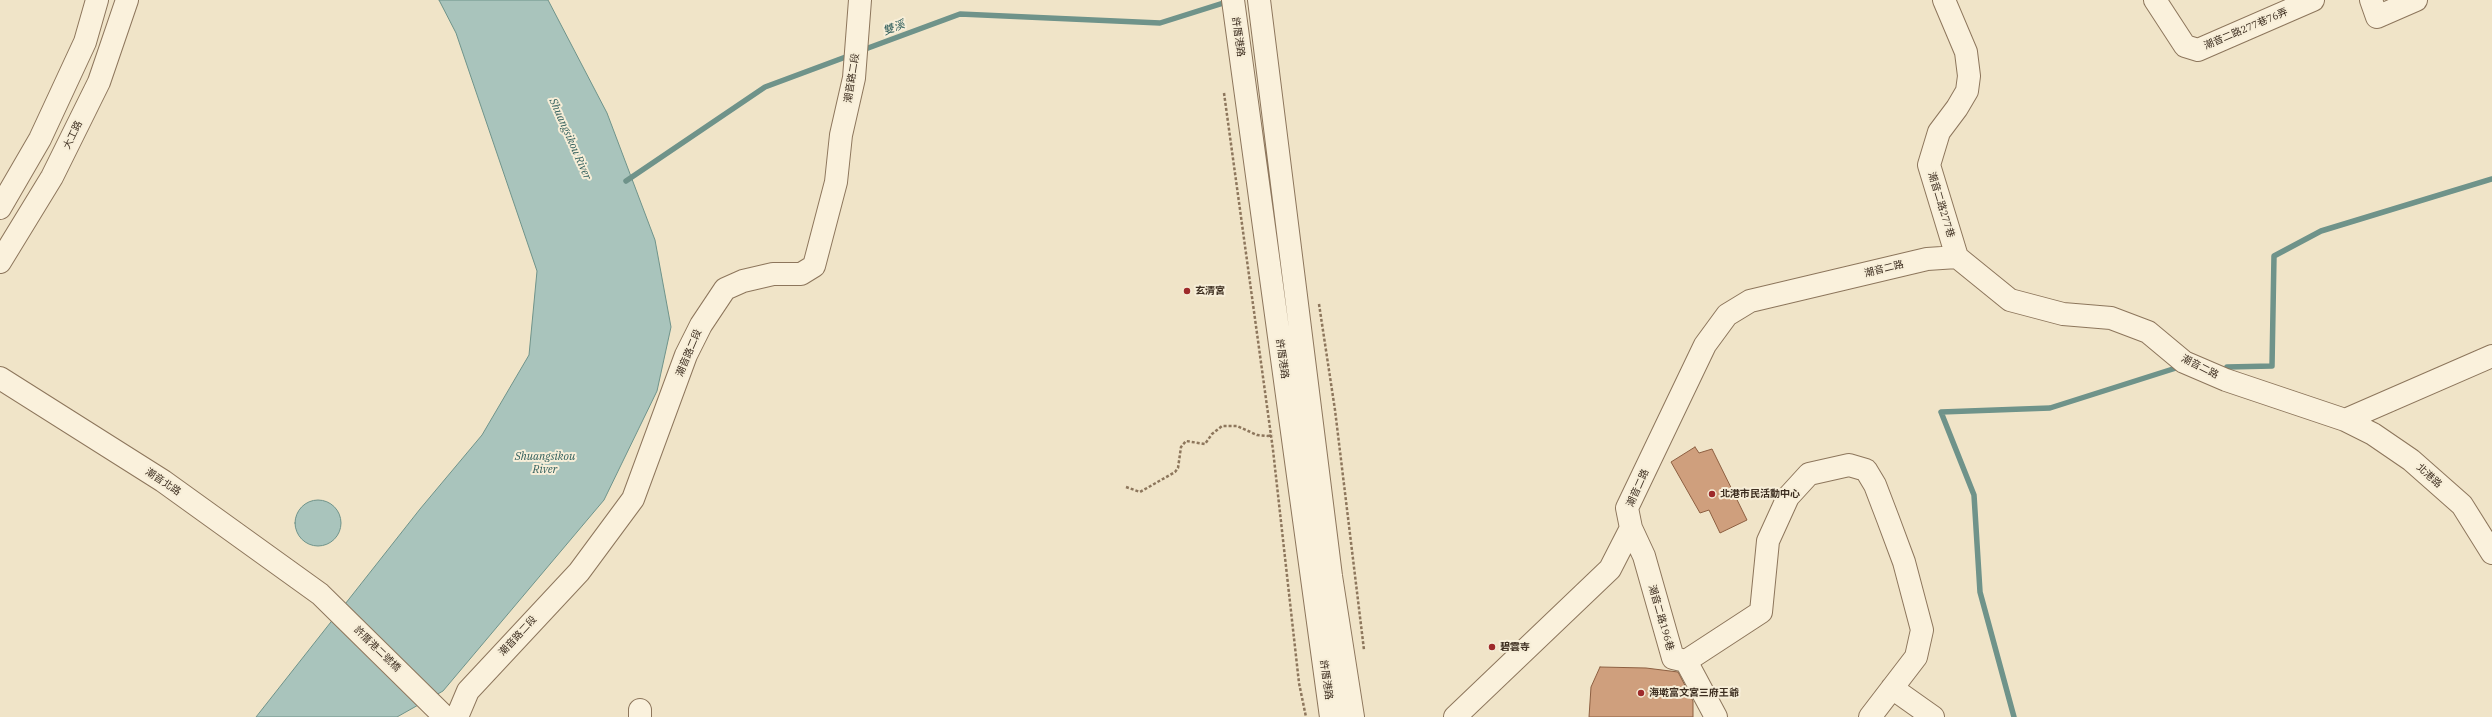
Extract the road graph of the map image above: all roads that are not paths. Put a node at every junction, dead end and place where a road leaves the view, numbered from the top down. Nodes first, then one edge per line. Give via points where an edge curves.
1 (97, 0) edge
2 (127, 0) edge
3 (1944, 0) edge
4 (2155, 0) edge
5 (2313, 0) edge
6 (2371, 0) edge
7 (2416, 0) edge
8 (860, 1) edge
9 (1260, 2) edge
10 (1234, 6) edge
11 (0, 208) edge
12 (1957, 257) junction
13 (0, 262) edge
14 (2492, 356) edge
15 (0, 378) edge
16 (2345, 420) junction
17 (1631, 528) junction
18 (2492, 553) edge
19 (320, 594) joint
20 (1686, 660) junction
21 (1892, 688) junction
22 (439, 710) edge
23 (457, 717) edge
24 (1331, 717) edge
25 (1353, 717) edge
26 (1455, 717) edge
27 (1716, 717) edge
28 (1870, 717) edge
29 (1933, 717) edge

1 - 11 street via 85,42 40,139
2 - 13 street, 大工路 via 99,82 52,177
3 - 12 street, 潮音二路277巷 via 1966,52 1969,76 1967,91 1938,132 1929,165
4 - 5 street, 潮音二路277巷76弄 via 2185,46 2198,50
6 - 7 street via 2377,17
8 - 23 street, 潮音路二段 via 854,78 841,135 836,182 814,266 800,274 773,274 726,288 701,325 686,355 633,499 579,572 468,691
9 - 25 street, 許厝港路 via 1331,576
10 - 24 street, 許厝港路
12 - 16 street, 潮音二路 via 2010,300 2063,314 2111,318 2148,332 2184,362 2226,380
12 - 17 street, 潮音二路 via 1927,259 1750,301 1728,315 1705,345 1627,508
14 - 16 street
15 - 19 street, 潮音北路 via 163,480
16 - 18 street, 北港路 via 2373,434 2411,460 2462,505
17 - 20 street, 潮音二路196巷 via 1644,556 1673,658
17 - 26 street via 1610,569
19 - 22 street, 許厝港二號橋
20 - 21 street via 1761,612 1768,541 1788,497 1809,474 1849,465 1866,470 1875,485 1904,562 1922,630 1916,657
20 - 27 street, 潮音二路196巷
21 - 28 street
21 - 29 street

